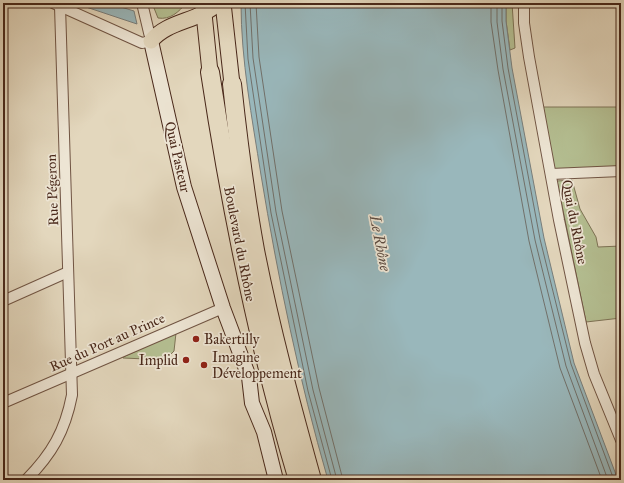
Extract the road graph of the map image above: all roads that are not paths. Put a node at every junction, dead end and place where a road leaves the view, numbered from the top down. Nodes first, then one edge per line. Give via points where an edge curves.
1 (142, 3) edge
2 (193, 3) edge
3 (218, 3) edge
4 (223, 3) edge
5 (524, 3) edge
6 (56, 4) edge
7 (204, 8) edge
8 (184, 20) junction
9 (206, 32) junction
10 (151, 41) junction
11 (210, 72) joint
12 (232, 84) joint
13 (621, 171) edge
14 (551, 174) junction
15 (68, 272) junction
16 (3, 301) edge
17 (223, 308) junction
18 (72, 373) junction
19 (3, 403) edge
20 (621, 440) edge
21 (26, 480) edge
22 (276, 480) edge
23 (298, 480) edge
24 (312, 480) edge

1 - 10 street, Quai Pasteur
2 - 8 main road via 190,13
3 - 7 main road
4 - 12 main road, Boulevard du Rhône
5 - 14 street, Quai du Rhône via 529,57
6 - 10 street via 134,41
6 - 15 street, Rue Pégeron
7 - 8 main road
7 - 9 main road, Boulevard du Rhône
8 - 9 main road
8 - 10 main road via 159,32
9 - 11 main road, Boulevard du Rhône
10 - 17 main road, Quai Pasteur via 184,187
11 - 23 highway, Boulevard du Rhône via 249,295
12 - 24 highway, Boulevard du Rhône via 256,250 285,382
13 - 14 street
14 - 20 street, Quai du Rhône via 588,355
15 - 16 street
15 - 18 street, Rue Pégeron
17 - 18 street, Rue du Port au Prince
17 - 22 main road, Quai Pasteur via 249,377 252,403 264,432
18 - 19 street, Rue du Port au Prince
18 - 21 street, Rue Pégeron via 72,395 68,413 54,448

